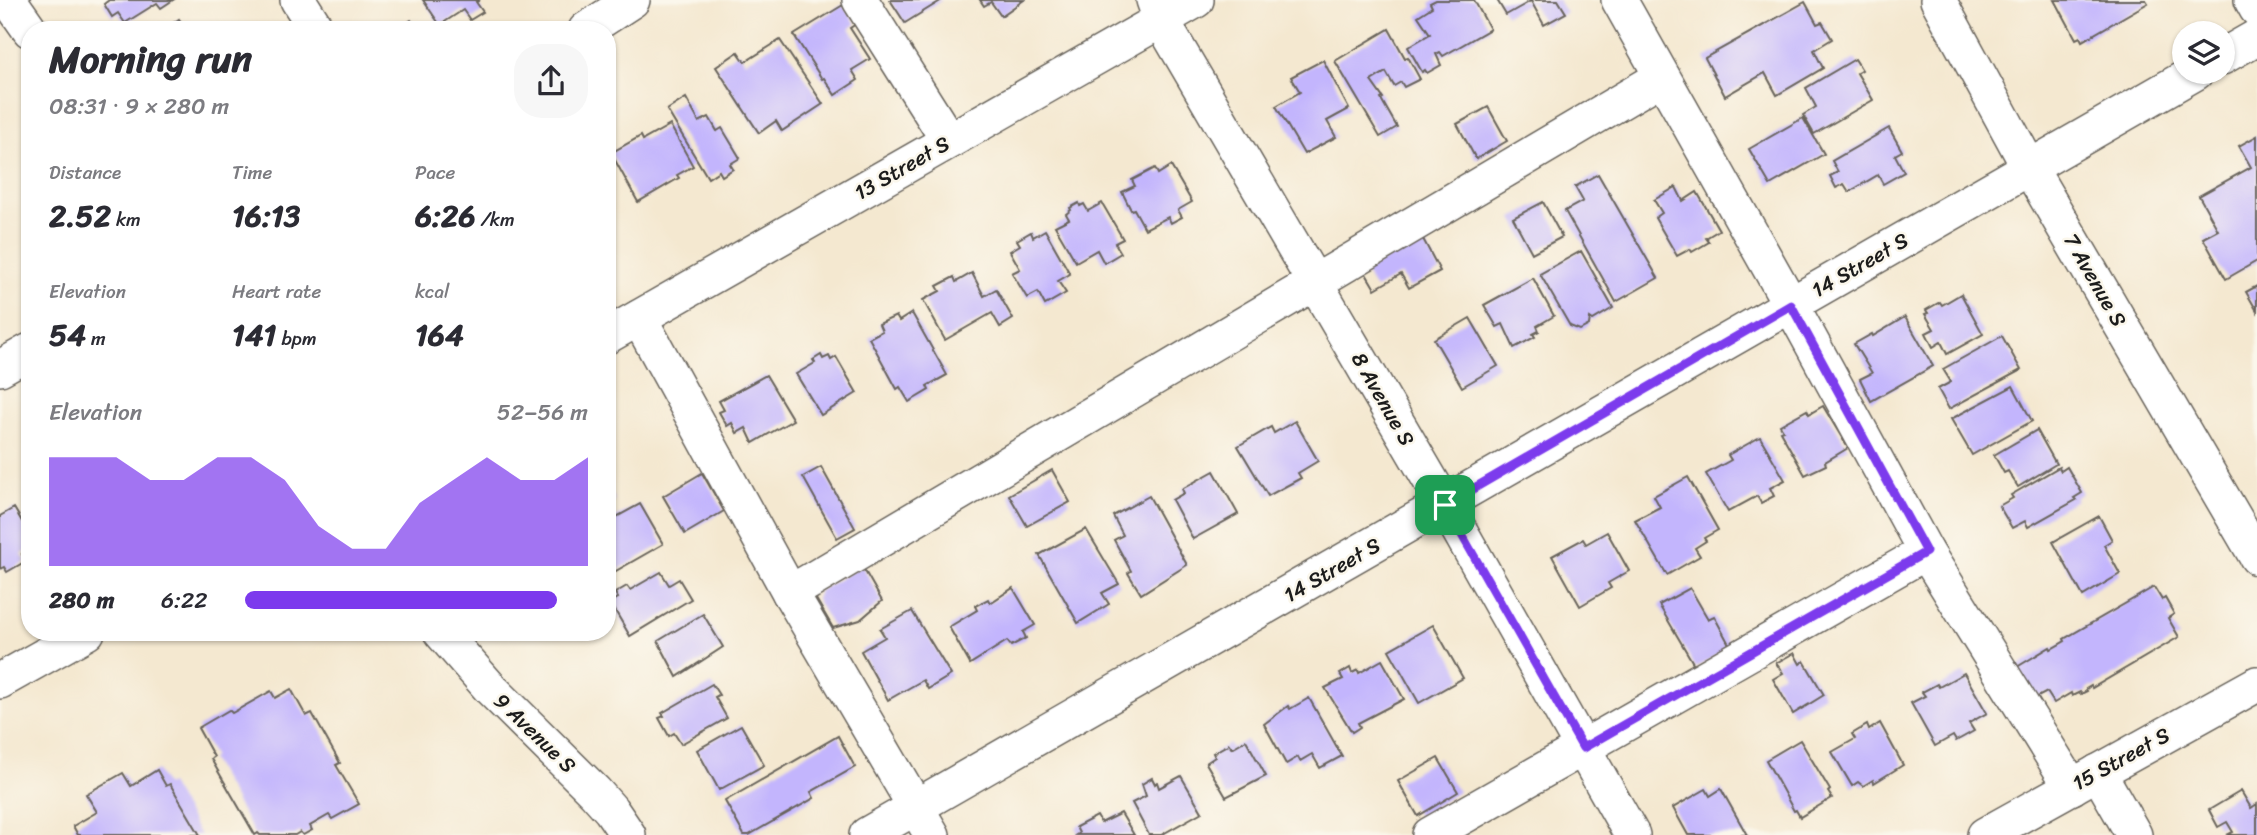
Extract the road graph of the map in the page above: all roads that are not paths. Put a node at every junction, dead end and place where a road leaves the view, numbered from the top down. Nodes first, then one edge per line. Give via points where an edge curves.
1 (9, 0) edge
2 (298, 0) edge
3 (632, 0) edge
4 (860, 0) edge
5 (1196, 0) edge
6 (1619, 0) edge
7 (1938, 0) edge
8 (2252, 0) edge
9 (2257, 9) edge
10 (1157, 10) edge
11 (591, 17) edge
12 (24, 21) edge
13 (311, 21) edge
14 (2257, 37) edge
15 (2235, 50) edge
16 (1662, 77) junction
17 (2175, 84) edge
18 (949, 141) junction
19 (2029, 167) junction
20 (1315, 284) junction
21 (1791, 305) junction
22 (639, 318) junction
23 (616, 331) edge
24 (21, 356) edge
25 (0, 368) edge
26 (1445, 505) junction
27 (1926, 552) junction
28 (2257, 557) edge
29 (790, 593) junction
30 (71, 641) edge
31 (449, 641) edge
32 (0, 681) edge
33 (2257, 684) edge
34 (1583, 748) junction
35 (2085, 779) junction
36 (924, 821) edge
37 (628, 835) edge
38 (867, 835) edge
39 (1430, 835) edge
40 (1632, 835) edge
41 (1985, 835) edge
42 (2134, 835) edge

1 - 12 street
2 - 13 street
3 - 11 street
4 - 18 street
5 - 10 street, 13 Street S
6 - 16 street
7 - 19 street, 7 Avenue S
8 - 9 street
10 - 18 street, 13 Street S
10 - 20 street, 8 Avenue S
14 - 15 street
16 - 20 street
16 - 21 street
17 - 19 street, 14 Street S
18 - 22 street, 13 Street S
19 - 21 street, 14 Street S
19 - 28 street, 7 Avenue S
20 - 26 street, 8 Avenue S
20 - 29 street
21 - 26 street, 14 Street S
21 - 27 street
22 - 23 street, 13 Street S
22 - 29 street
24 - 25 street
26 - 34 street, 8 Avenue S
26 - 36 street, 14 Street S
27 - 34 street
27 - 35 street
29 - 36 street
30 - 32 street
31 - 37 street, 9 Avenue S via 595,792
33 - 35 street, 15 Street S
34 - 39 street
34 - 40 street, 8 Avenue S
35 - 41 street, 15 Street S
35 - 42 street
36 - 38 street, 14 Street S

